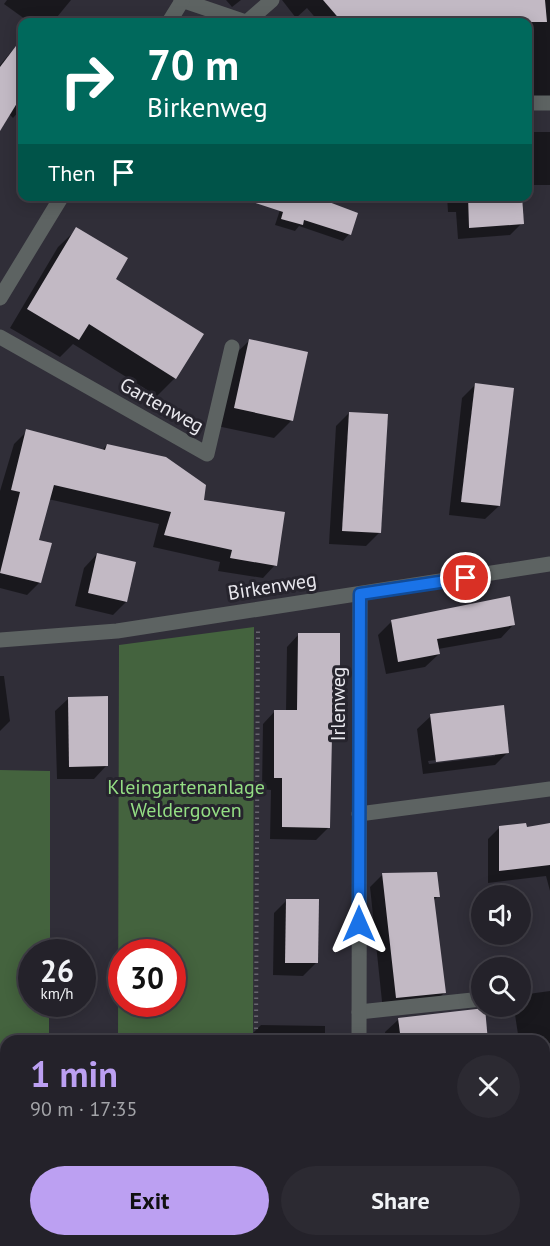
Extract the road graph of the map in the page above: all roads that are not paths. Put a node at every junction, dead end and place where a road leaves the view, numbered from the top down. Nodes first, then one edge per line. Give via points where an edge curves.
1 (182, 0) edge
2 (272, 0) edge
3 (171, 18) edge
4 (235, 18) edge
5 (252, 18) edge
6 (532, 103) edge
7 (550, 103) edge
8 (59, 201) edge
9 (0, 298) edge
10 (0, 338) edge
11 (232, 347) dead end
12 (550, 564) edge
13 (360, 594) junction
14 (0, 640) edge
15 (550, 789) edge
16 (359, 814) junction
17 (471, 1000) edge
18 (359, 1012) junction
19 (359, 1035) edge

1 - 3 street
1 - 4 street
2 - 5 street
6 - 7 street
8 - 9 street
10 - 11 street, Gartenweg via 207,454
12 - 13 street, Birkenweg
13 - 14 street, Birkenweg via 117,631
13 - 16 street, Irlenweg
15 - 16 street
16 - 18 street, Irlenweg
17 - 18 street
18 - 19 street, Irlenweg

